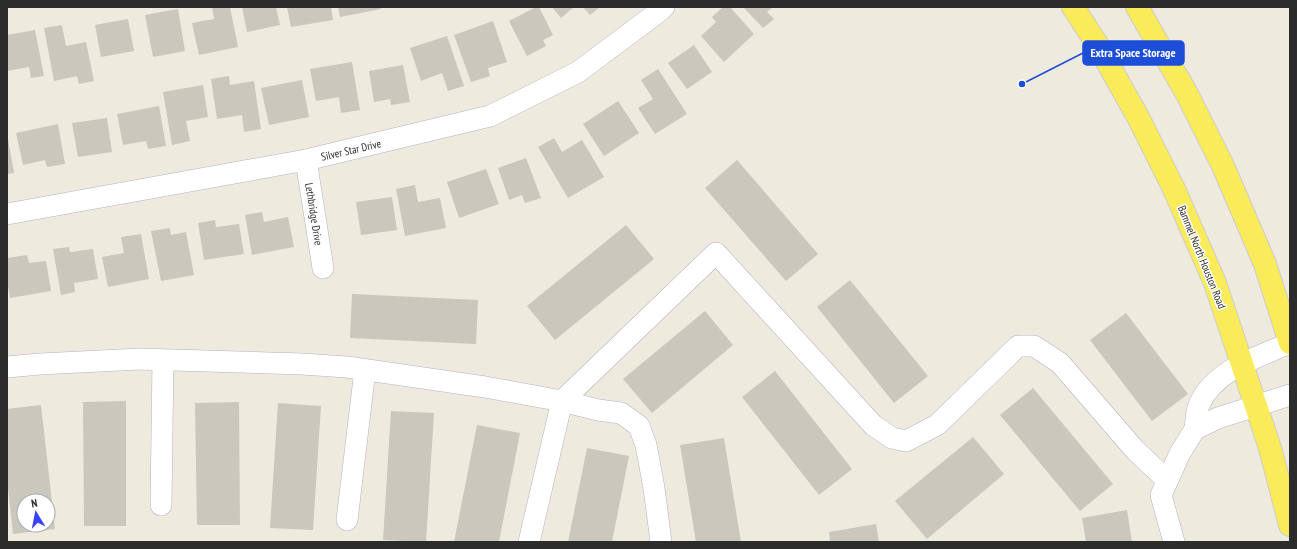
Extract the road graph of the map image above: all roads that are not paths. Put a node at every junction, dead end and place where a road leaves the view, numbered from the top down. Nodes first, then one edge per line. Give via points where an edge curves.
1 (664, 7) edge
2 (1073, 7) edge
3 (1137, 7) edge
4 (306, 160) junction
5 (7, 214) edge
6 (323, 268) dead end
7 (1290, 343) edge
8 (164, 360) junction
9 (1242, 363) junction
10 (7, 367) edge
11 (365, 370) junction
12 (1290, 395) edge
13 (562, 401) junction
14 (1256, 405) junction
15 (1195, 429) junction
16 (1167, 480) junction
17 (161, 505) dead end
18 (348, 520) dead end
19 (1290, 526) edge
20 (529, 542) edge
21 (661, 542) edge
22 (1174, 542) edge

1 - 4 street, Silver Star Drive via 578,72 490,116
2 - 9 main road, Bammel North Houston Road via 1139,119 1174,189 1215,284
3 - 7 main road via 1223,166 1265,264
4 - 5 street, Silver Star Drive
4 - 6 street, Lethbridge Drive
7 - 9 street
8 - 10 street
8 - 11 street via 302,364
8 - 17 street
9 - 14 main road, Bammel North Houston Road
9 - 15 street via 1211,385 1199,406
11 - 13 street
11 - 18 street
12 - 14 street
13 - 16 street via 716,253 874,425 892,438 906,441 937,425 1018,346 1034,346 1060,363 1135,450
13 - 20 street
13 - 21 street via 621,413 639,426 646,445
14 - 15 street
14 - 19 main road, Bammel North Houston Road
15 - 16 street
16 - 22 street via 1161,494

